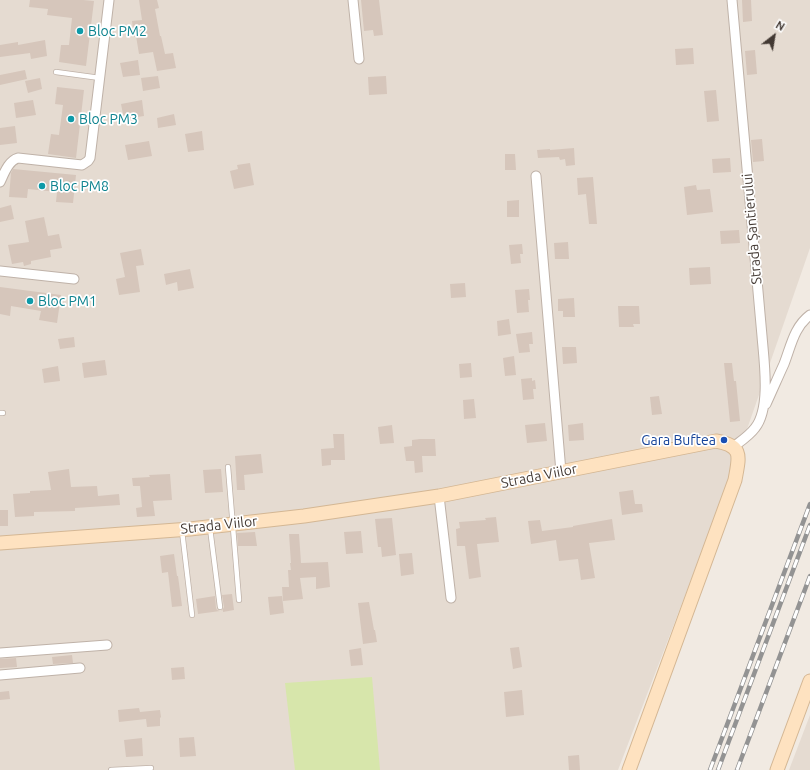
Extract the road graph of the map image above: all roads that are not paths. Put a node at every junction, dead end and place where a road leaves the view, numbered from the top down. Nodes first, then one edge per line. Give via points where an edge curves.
1 (109, 0) edge
2 (353, 0) edge
3 (732, 0) edge
4 (359, 59) dead end
5 (56, 72) dead end
6 (100, 78) junction
7 (536, 176) dead end
8 (0, 182) edge
9 (0, 271) edge
10 (74, 279) dead end
11 (810, 315) edge
12 (762, 413) junction
13 (733, 447) junction
14 (228, 467) dead end
15 (561, 472) junction
16 (439, 496) junction
17 (232, 524) junction
18 (209, 527) junction
19 (181, 530) junction
20 (0, 543) edge
21 (451, 598) dead end
22 (239, 600) dead end
23 (220, 607) dead end
24 (192, 615) dead end
25 (108, 645) dead end
26 (0, 653) edge
27 (80, 668) dead end
28 (0, 675) edge
29 (810, 681) edge
30 (151, 768) dead end
31 (111, 770) edge
32 (629, 770) edge
33 (777, 770) edge

1 - 6 street
2 - 4 street
3 - 12 street, Strada Șantierului via 763,358 765,387
5 - 6 lane
6 - 8 street via 88,161 82,165 18,158 10,163
7 - 15 street
9 - 10 street
11 - 12 street via 793,336 785,362
12 - 13 street, Strada Șantierului via 756,427
13 - 15 main road, Strada Viilor via 716,441
13 - 32 main road via 738,453 735,480
14 - 17 lane
15 - 16 main road, Strada Viilor
16 - 17 main road, Strada Viilor
16 - 21 street
17 - 18 main road, Strada Viilor
17 - 22 lane
18 - 19 main road, Strada Viilor
18 - 23 lane
19 - 20 main road, Strada Viilor
19 - 24 lane
25 - 26 street
27 - 28 street
29 - 33 main road
30 - 31 lane

